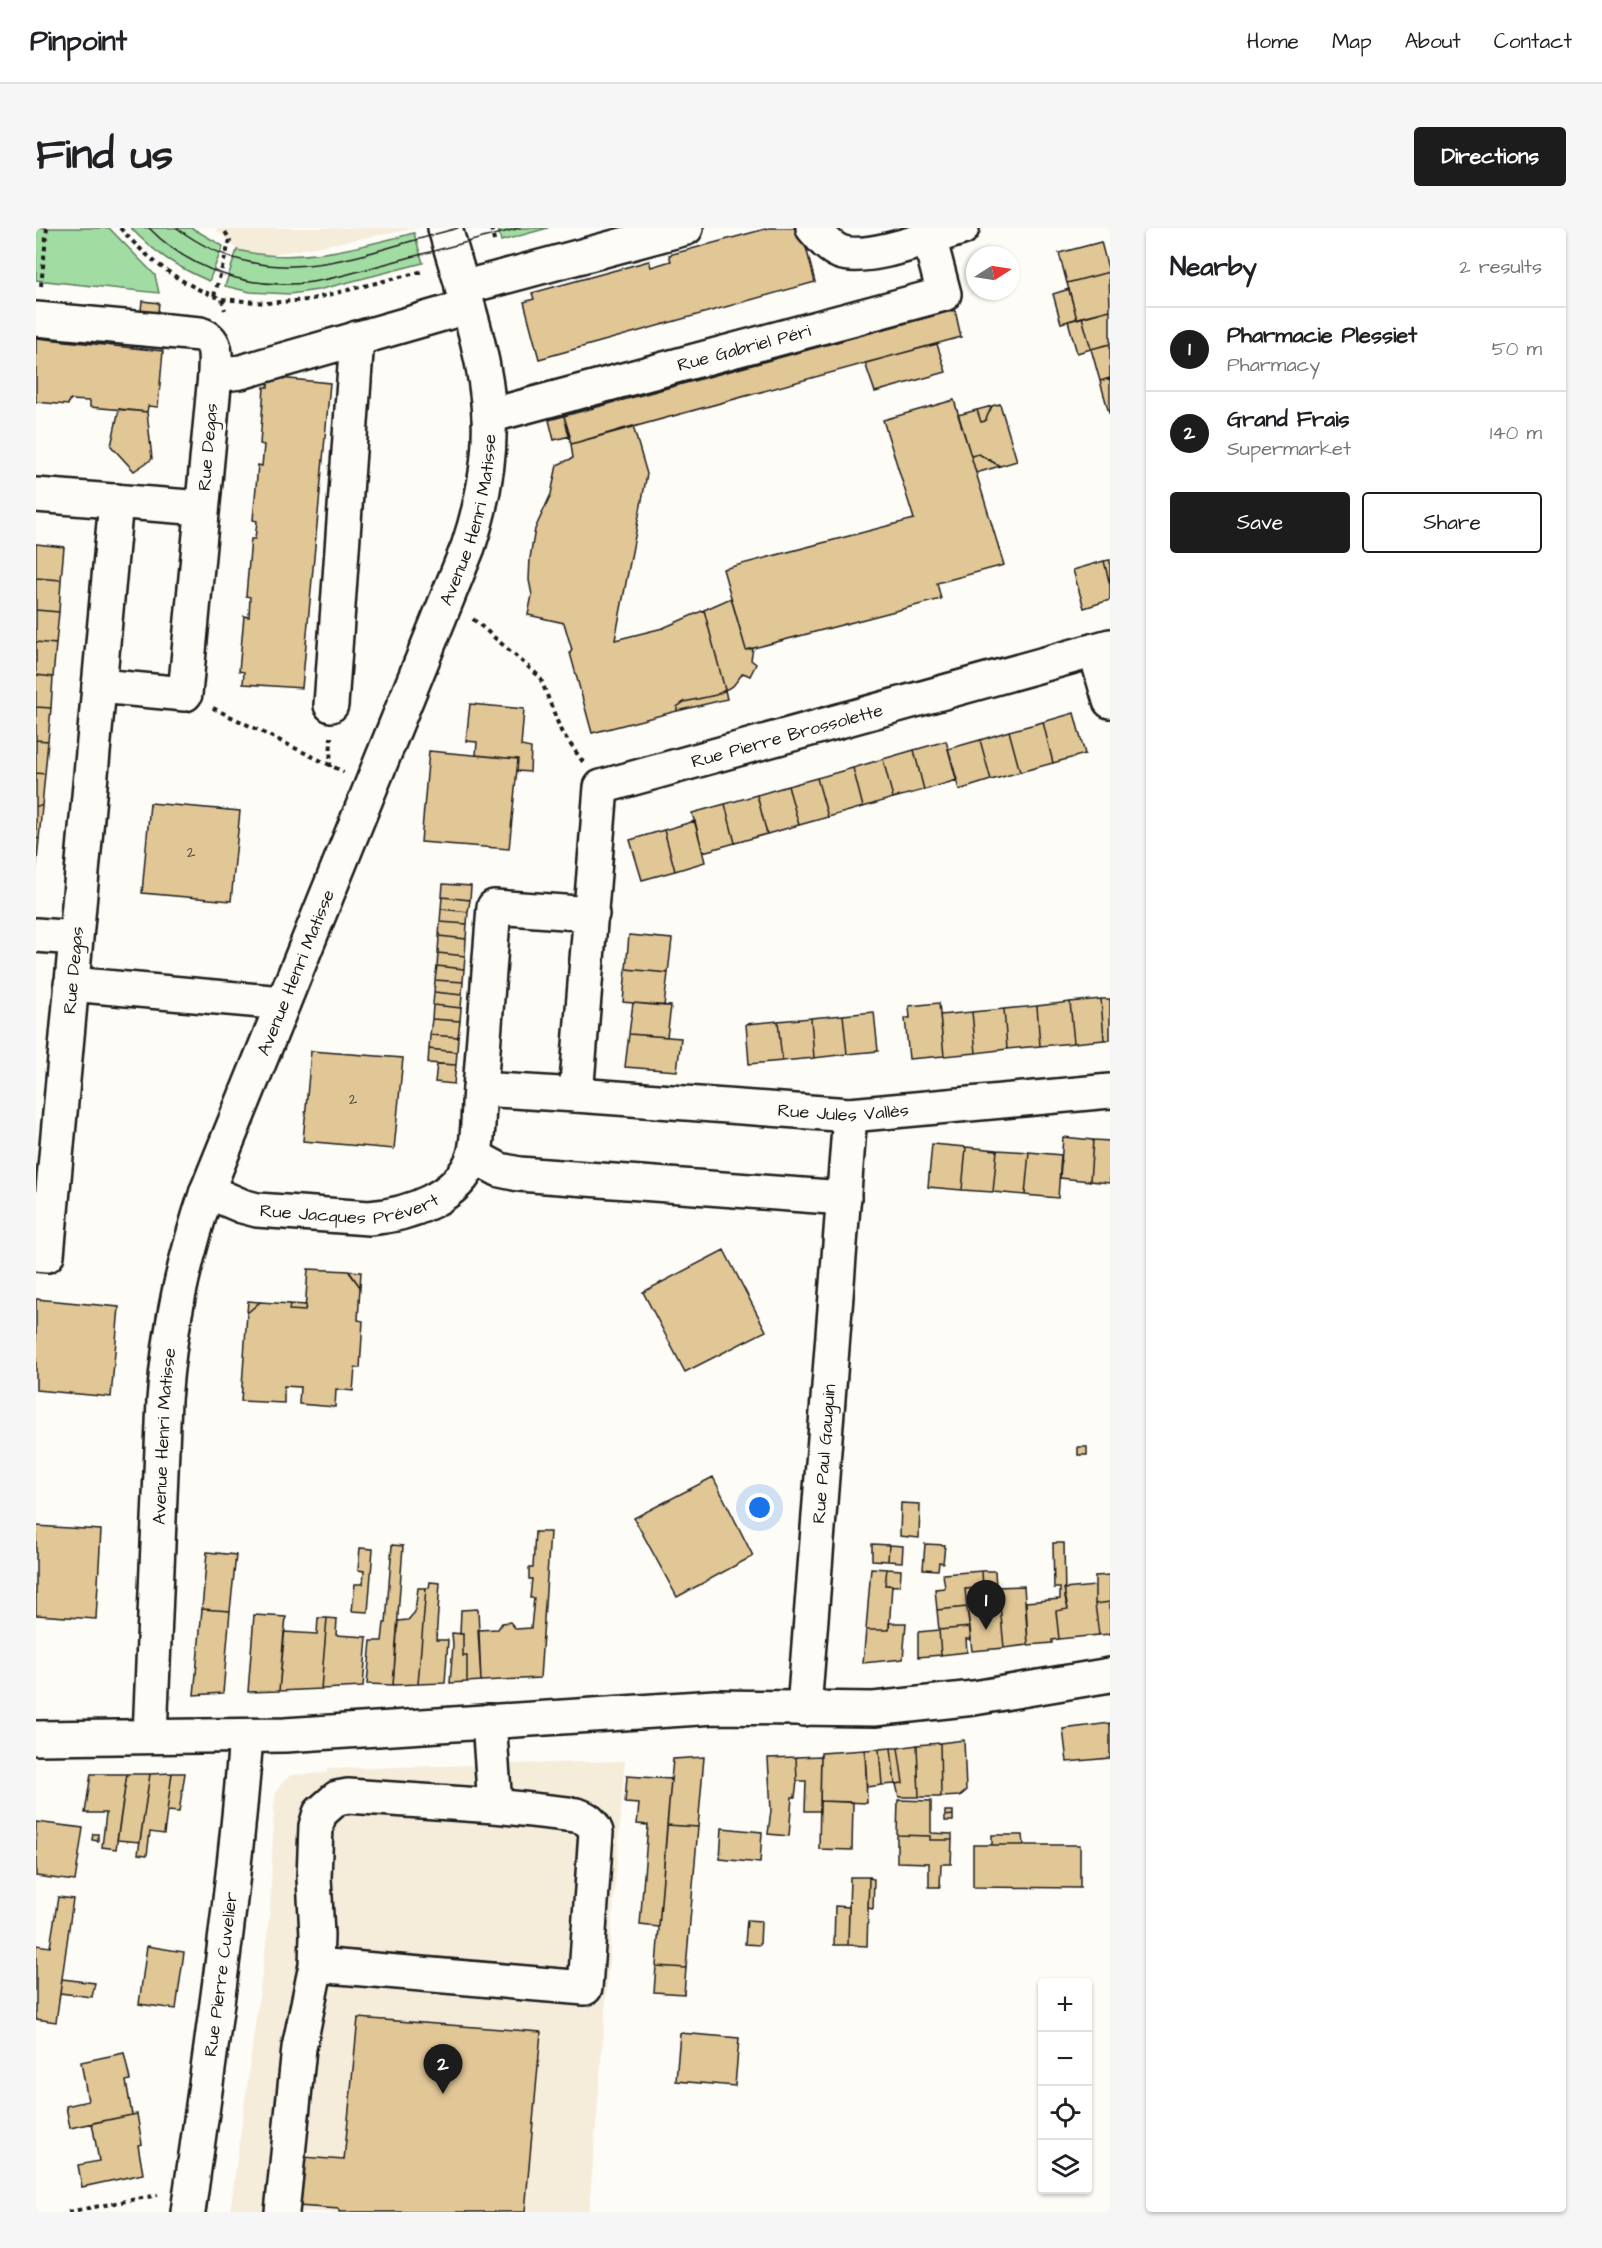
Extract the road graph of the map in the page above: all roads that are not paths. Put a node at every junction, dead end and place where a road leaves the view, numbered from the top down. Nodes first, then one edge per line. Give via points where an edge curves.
1 (445, 228) edge
2 (686, 228) edge
3 (813, 228) edge
4 (962, 228) edge
5 (929, 237) junction
6 (461, 286) junction
7 (37, 320) edge
8 (357, 338) junction
9 (214, 375) junction
10 (489, 416) junction
11 (36, 495) edge
12 (116, 501) junction
13 (202, 508) junction
14 (1103, 648) edge
15 (99, 686) junction
16 (1110, 701) edge
17 (331, 705) dead end
18 (592, 914) junction
19 (36, 934) edge
20 (75, 938) junction
21 (71, 984) junction
22 (283, 1003) junction
23 (480, 1089) junction
24 (1110, 1092) edge
25 (576, 1095) junction
26 (850, 1115) junction
27 (474, 1156) junction
28 (207, 1191) junction
29 (844, 1198) junction
30 (42, 1254) edge
31 (1110, 1676) edge
32 (804, 1708) junction
33 (489, 1722) junction
34 (150, 1736) junction
35 (246, 1736) junction
36 (36, 1738) edge
37 (495, 1806) junction
38 (315, 1965) junction
39 (189, 2200) edge
40 (282, 2212) edge

1 - 6 street, Avenue Henri Matisse
2 - 6 street
3 - 5 street via 832,248 855,255
4 - 5 street
5 - 10 street, Rue Gabriel Péri via 944,294
6 - 8 street
6 - 10 street, Avenue Henri Matisse via 483,371
7 - 9 street, Rue Degas via 207,336 215,349
8 - 9 street via 241,372
8 - 17 street
9 - 13 street, Rue Degas
10 - 22 street, Avenue Henri Matisse via 485,482 474,530
11 - 12 street
12 - 13 street
12 - 15 street, Rue Degas
13 - 15 street, Rue Degas via 185,694
14 - 16 street, Rue Pierre Brossolette
14 - 18 street, Rue Pierre Brossolette via 601,787
15 - 20 street, Rue Degas
18 - 23 street via 494,907
18 - 25 street
19 - 20 street
20 - 21 street, Rue Degas
21 - 22 street
21 - 30 street, Rue Degas
22 - 28 street, Avenue Henri Matisse
23 - 25 street
23 - 27 street
24 - 26 street, Rue Jules Vallès
25 - 26 street, Rue Jules Vallès
26 - 29 street, Rue Paul Gauguin
27 - 28 street, Rue Jacques Prévert via 454,1185 415,1209 385,1217 257,1210
27 - 29 street via 519,1174
28 - 34 street, Avenue Henri Matisse via 184,1265 169,1345
29 - 32 street, Rue Paul Gauguin
31 - 32 street via 936,1703 853,1710
32 - 33 street via 715,1707
33 - 35 street
33 - 37 street
34 - 35 street
34 - 36 street
35 - 39 street, Rue Pierre Cuvelier via 237,1850
37 - 38 street via 348,1796 329,1805 320,1813 314,1840
37 - 38 street via 576,1815 589,1821 596,1832 585,1988
38 - 40 street via 299,2048

